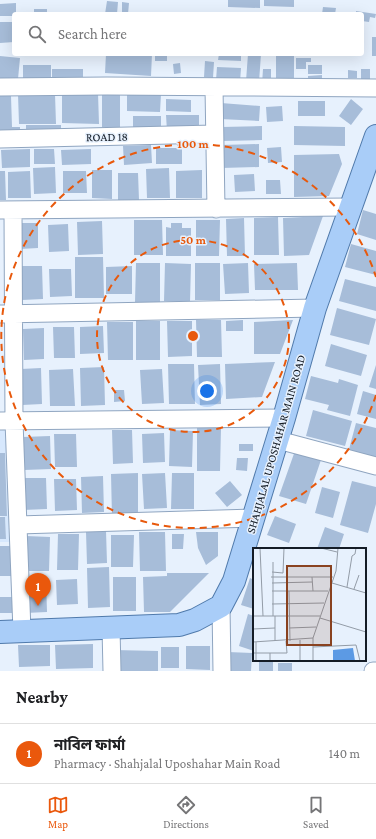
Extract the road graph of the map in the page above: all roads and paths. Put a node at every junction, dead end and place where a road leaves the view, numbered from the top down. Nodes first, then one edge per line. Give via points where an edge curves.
1 (214, 87) junction
2 (0, 88) edge
3 (376, 88) edge
4 (214, 134) junction
5 (376, 137) edge
6 (0, 139) edge
7 (216, 208) junction
8 (350, 208) junction
9 (7, 210) edge
10 (315, 308) junction
11 (7, 314) edge
12 (284, 418) junction
13 (7, 421) edge
14 (278, 440) junction
15 (376, 466) edge
16 (254, 518) junction
17 (18, 524) junction
18 (221, 606) junction
19 (112, 628) junction
20 (22, 631) junction
21 (0, 632) edge
22 (112, 671) edge
23 (222, 671) edge

1 - 2 street
1 - 3 street
1 - 4 street
4 - 6 street, ROAD 18
4 - 7 street
5 - 8 main road, SHAHJALAL UPOSHAHAR MAIN ROAD
7 - 8 street
7 - 9 street
8 - 10 main road, SHAHJALAL UPOSHAHAR MAIN ROAD
9 - 11 street
10 - 11 street
10 - 12 main road, SHAHJALAL UPOSHAHAR MAIN ROAD
11 - 13 street
12 - 13 street
12 - 14 main road, SHAHJALAL UPOSHAHAR MAIN ROAD
13 - 17 street
14 - 15 street
14 - 16 main road, SHAHJALAL UPOSHAHAR MAIN ROAD
16 - 17 street
16 - 18 main road, SHAHJALAL UPOSHAHAR MAIN ROAD via 234,581
17 - 20 street
18 - 19 main road via 180,625
18 - 23 street
19 - 20 main road
19 - 22 street
20 - 21 main road

